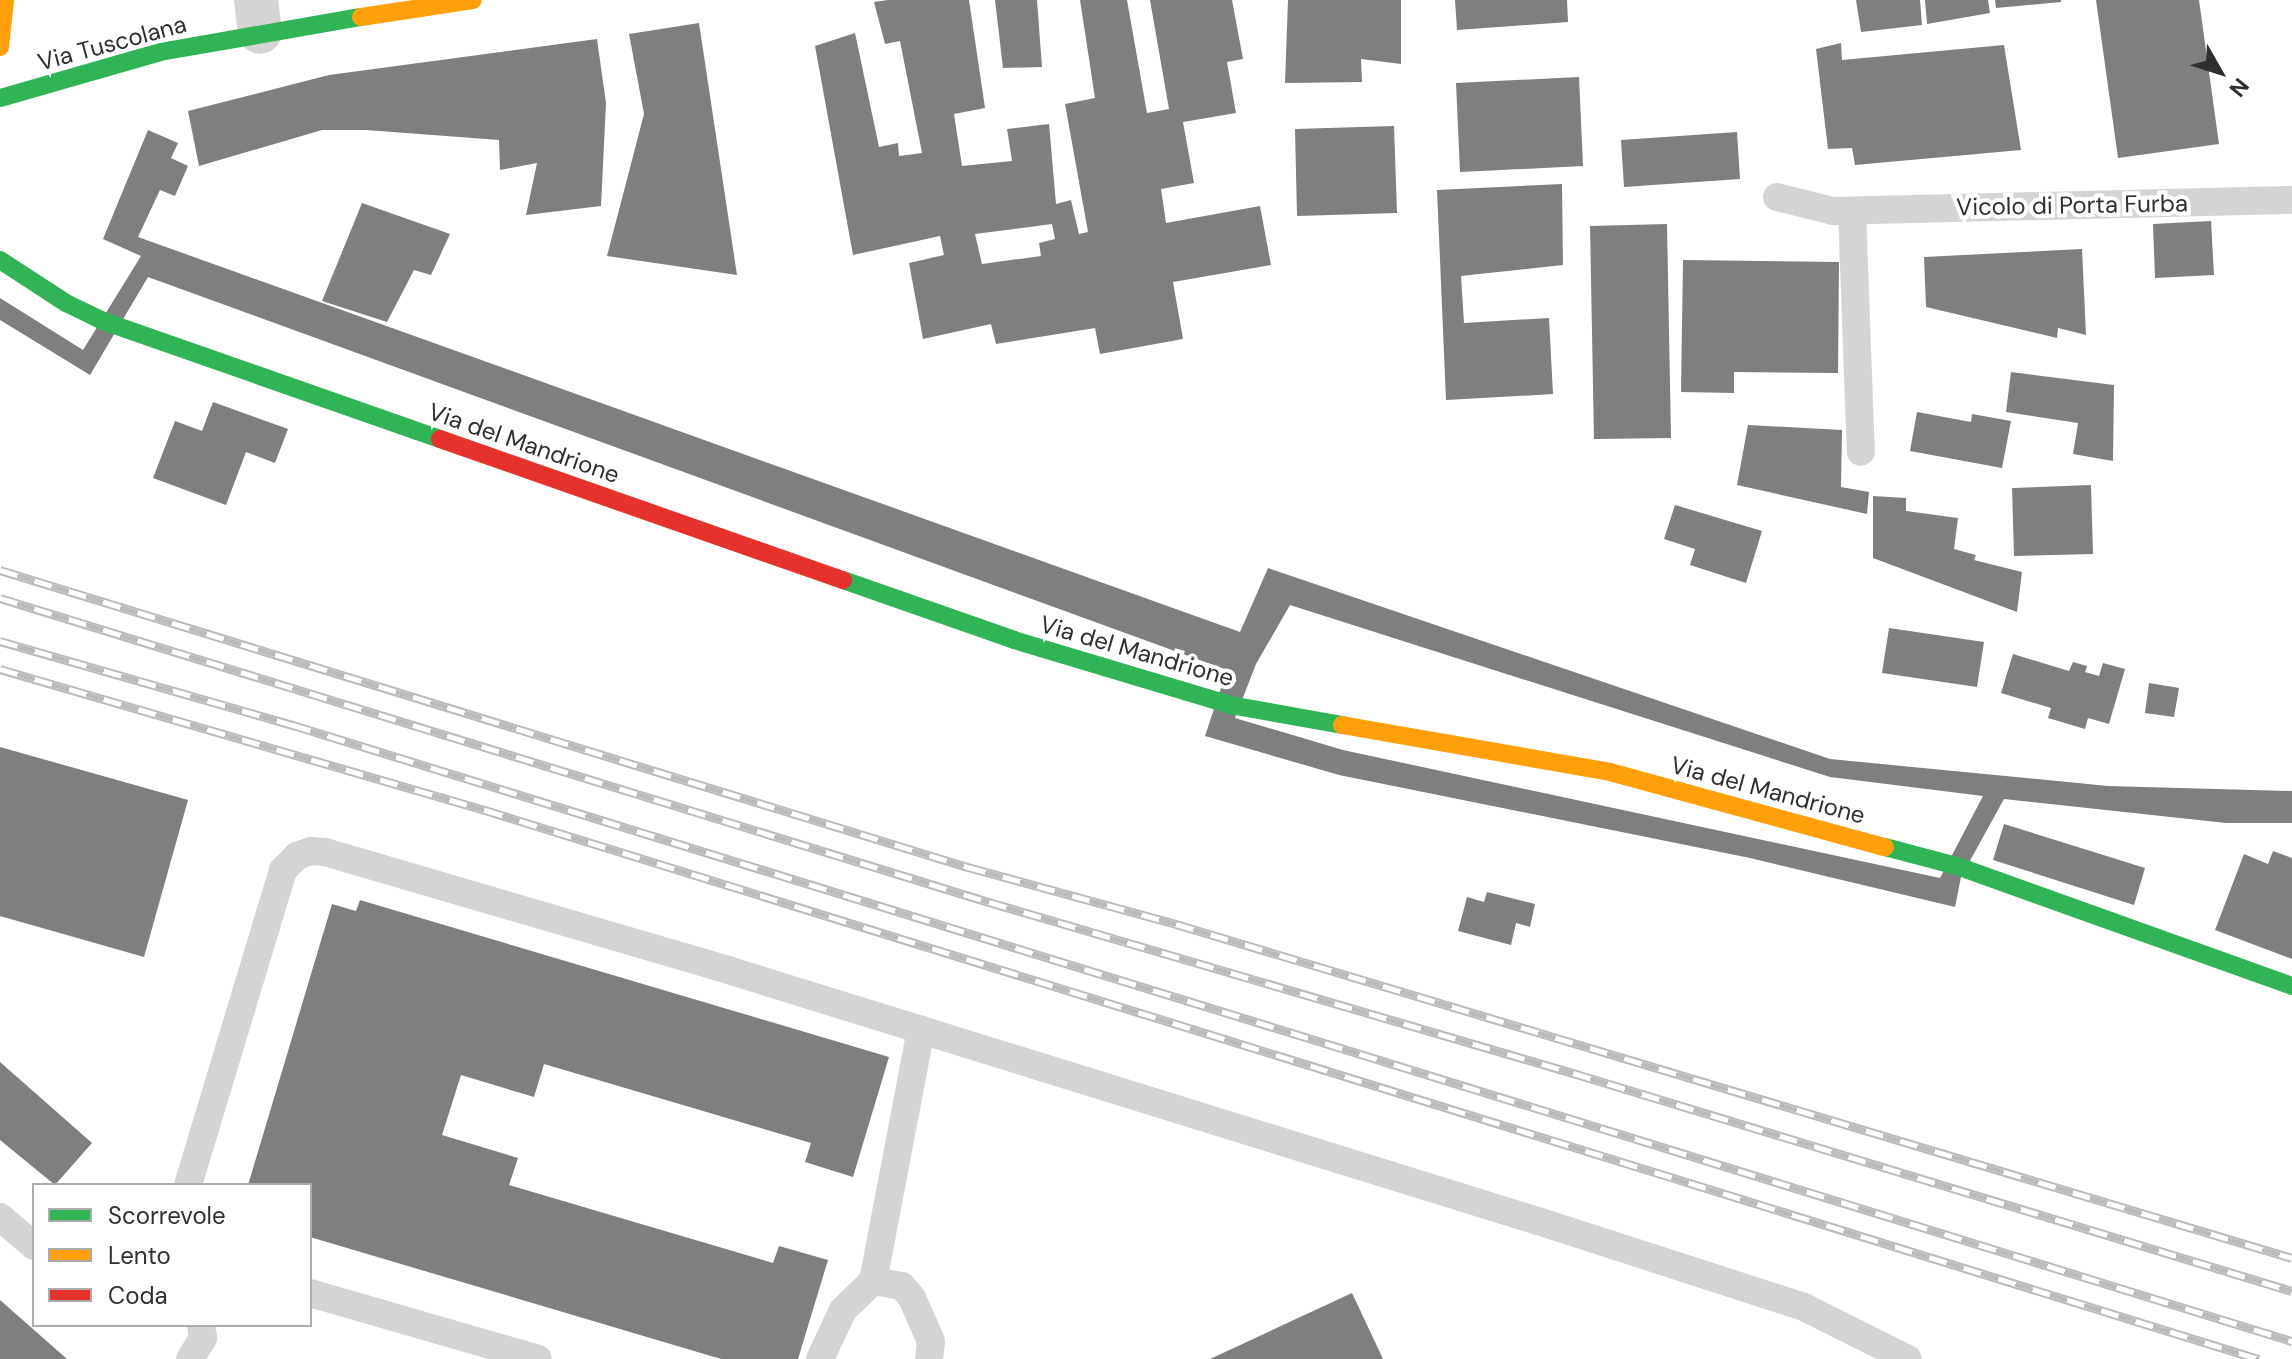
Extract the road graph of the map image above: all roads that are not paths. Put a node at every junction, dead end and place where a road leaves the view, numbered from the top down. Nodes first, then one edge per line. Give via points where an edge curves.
1 (5, 0) edge
2 (473, 0) edge
3 (258, 16) edge
4 (0, 47) edge
5 (0, 98) edge
6 (1777, 197) dead end
7 (2292, 200) edge
8 (1852, 211) junction
9 (0, 260) edge
10 (1861, 452) dead end
11 (2292, 986) edge
12 (921, 1030) junction
13 (189, 1183) edge
14 (0, 1217) edge
15 (32, 1244) edge
16 (873, 1281) junction
17 (312, 1294) edge
18 (201, 1327) edge
19 (190, 1359) edge
20 (538, 1359) edge
21 (820, 1359) edge
22 (929, 1359) edge
23 (1908, 1359) edge

1 - 4 street
2 - 3 street, Via Tuscolana
3 - 5 street, Via Tuscolana via 160,52
6 - 8 lane, Vicolo di Porta Furba via 1813,209
7 - 8 lane, Vicolo di Porta Furba
8 - 10 lane
9 - 11 street, Via del Mandrione via 66,303 112,324 1014,640 1230,705 1610,772 1957,866
12 - 13 lane via 311,851 283,870
12 - 16 lane
12 - 23 lane via 1804,1307
14 - 15 lane
16 - 21 lane via 843,1310
16 - 22 lane via 902,1286 912,1298 928,1332
17 - 20 lane
18 - 19 lane via 203,1338

